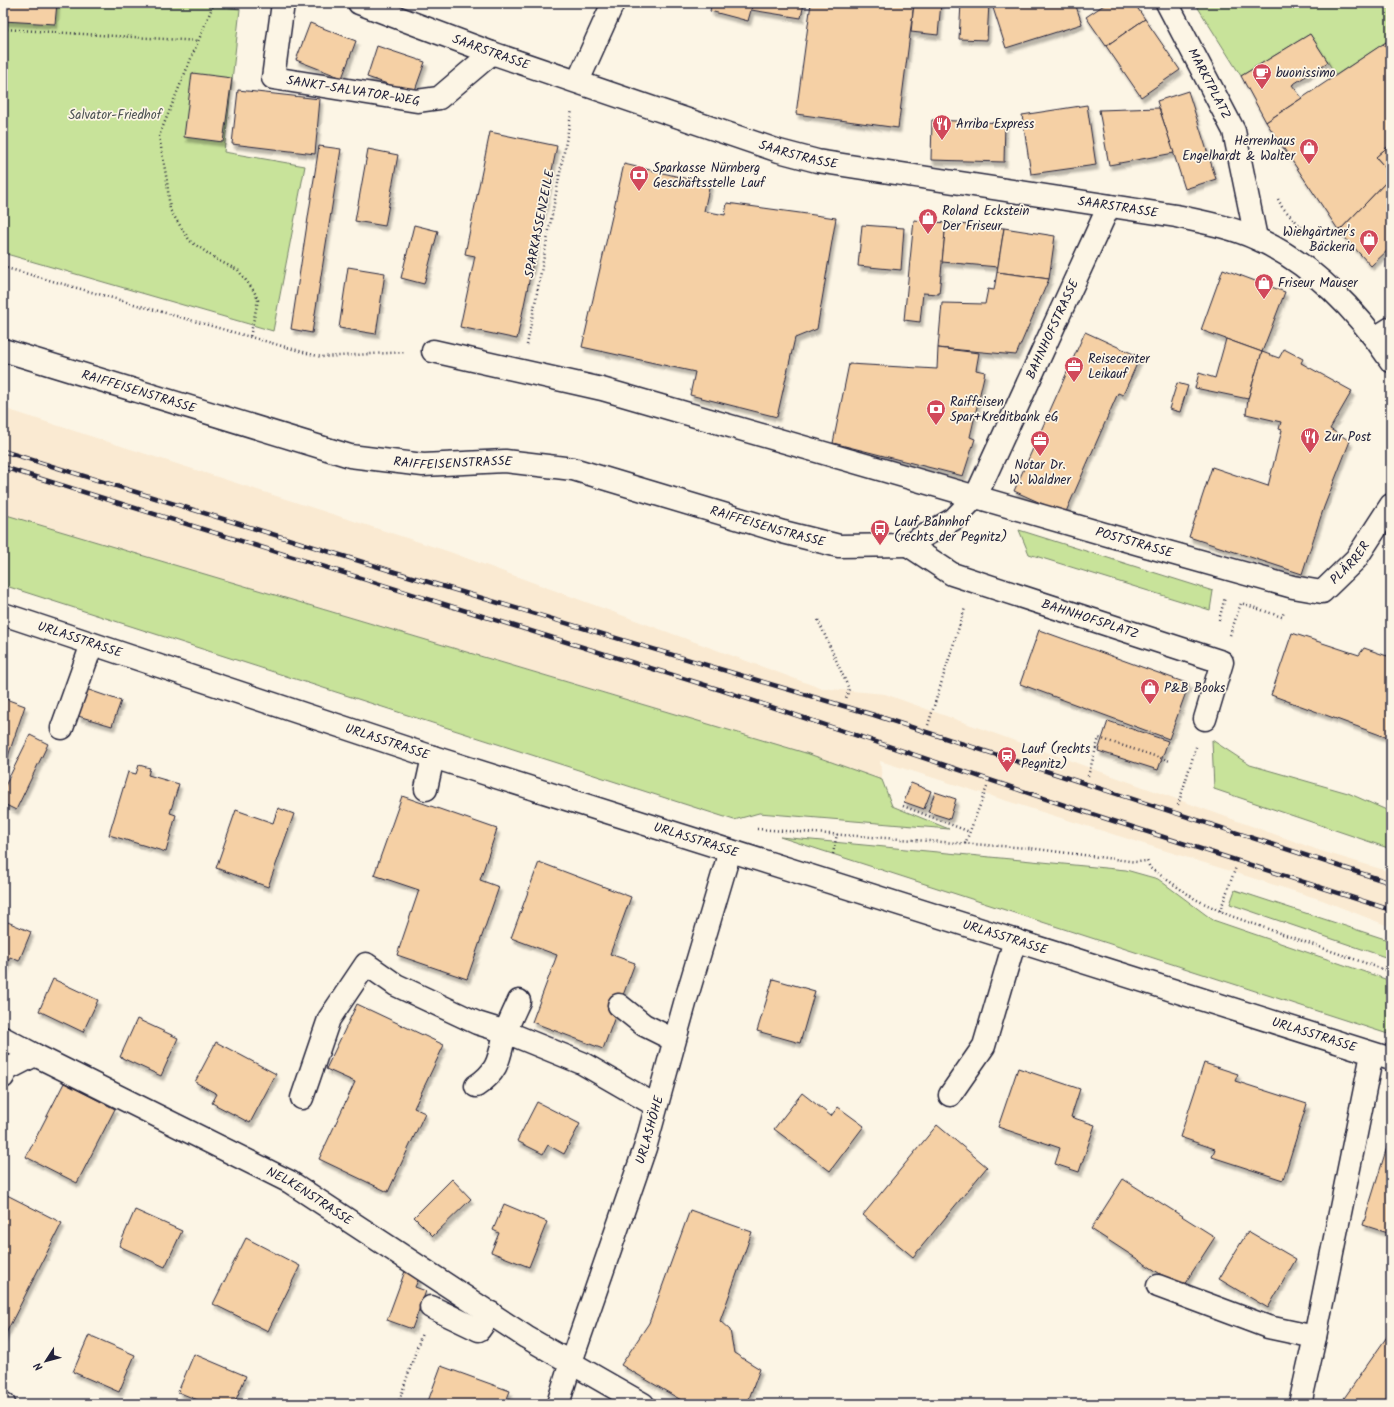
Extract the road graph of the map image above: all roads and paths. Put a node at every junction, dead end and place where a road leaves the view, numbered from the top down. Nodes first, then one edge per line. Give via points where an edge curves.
1 (214, 3) edge
2 (283, 3) edge
3 (360, 3) edge
4 (613, 3) edge
5 (1167, 3) edge
6 (3, 29) edge
7 (198, 41) junction
8 (492, 53) junction
9 (578, 81) junction
10 (1109, 206) junction
11 (1256, 238) junction
12 (3, 267) edge
13 (1383, 333) edge
14 (250, 337) junction
15 (3, 350) edge
16 (433, 351) joint
17 (1391, 361) edge
18 (522, 371) junction
19 (976, 496) junction
20 (1391, 506) edge
21 (908, 545) junction
22 (973, 580) junction
23 (1293, 587) joint
24 (3, 614) edge
25 (1273, 614) dead end
26 (818, 620) dead end
27 (1233, 628) dead end
28 (92, 644) junction
29 (846, 699) dead end
30 (1205, 719) joint
31 (928, 725) dead end
32 (62, 728) dead end
33 (433, 757) junction
34 (1170, 761) dead end
35 (1088, 776) dead end
36 (987, 787) dead end
37 (426, 789) dead end
38 (1178, 805) dead end
39 (903, 806) dead end
40 (970, 832) junction
41 (965, 844) junction
42 (730, 851) junction
43 (1236, 867) dead end
44 (1220, 911) junction
45 (1015, 940) junction
46 (1391, 972) edge
47 (519, 1001) dead end
48 (619, 1005) dead end
49 (506, 1032) junction
50 (3, 1038) edge
51 (674, 1040) junction
52 (35, 1055) junction
53 (1381, 1056) edge
54 (3, 1077) edge
55 (476, 1086) dead end
56 (950, 1095) dead end
57 (302, 1098) dead end
58 (655, 1105) junction
59 (1158, 1286) dead end
60 (430, 1307) joint
61 (491, 1313) junction
62 (1315, 1337) junction
63 (571, 1362) junction
64 (398, 1404) edge
65 (558, 1404) edge
66 (643, 1404) edge
67 (1300, 1404) edge

1 - 7 path
2 - 8 street, SANKT-SALVATOR-WEG via 273,78 417,101 439,98
3 - 8 street, SAARSTRASSE
4 - 9 street
5 - 11 street, MARKTPLATZ via 1234,131
6 - 7 path
7 - 14 path via 159,136 168,182 170,210 190,241 219,261 238,270 254,291 258,300
8 - 9 street, SAARSTRASSE
9 - 10 street, SAARSTRASSE via 779,151 817,161
9 - 18 path, SPARKASSENZEILE
10 - 11 street, SAARSTRASSE via 1176,216 1217,225
10 - 19 street, BAHNHOFSTRASSE
11 - 13 street, SAARSTRASSE via 1289,257
12 - 14 path
13 - 17 street, SAARSTRASSE
14 - 16 path via 321,357
15 - 21 street, RAIFFEISENSTRASSE via 350,456 423,465 505,461 573,469 783,532 839,546
16 - 18 street
18 - 19 street via 602,389
19 - 21 street, RAIFFEISENSTRASSE via 954,519
19 - 23 street, POSTSTRASSE
20 - 23 street, PLÄRRER via 1356,559 1322,592
21 - 22 street, BAHNHOFSPLATZ via 952,574
22 - 30 street, BAHNHOFSPLATZ via 1222,662
22 - 31 path
24 - 28 street, URLASSTRASSE
25 - 27 path via 1241,603
26 - 29 path via 849,689
28 - 32 street
28 - 33 street, URLASSTRASSE
30 - 38 path
33 - 37 street
33 - 42 street, URLASSTRASSE
34 - 35 path via 1099,738
36 - 40 path
39 - 40 path
40 - 41 path
41 - 42 path via 756,828
41 - 44 path via 1147,861 1150,868 1195,899
42 - 45 street, URLASSTRASSE
42 - 51 street, URLASHÖHE
43 - 44 path
44 - 46 path
45 - 53 street, URLASSTRASSE
45 - 56 street via 984,1046
47 - 49 street
48 - 51 street via 644,1025
49 - 55 street via 499,1060 488,1078
49 - 57 street via 477,1023 396,985 366,964 329,1019
49 - 58 street via 582,1063
50 - 52 street, NELKENSTRASSE
51 - 58 street, URLASHÖHE
52 - 54 street via 6,1070
52 - 61 street, NELKENSTRASSE via 290,1182
53 - 62 street
58 - 63 street, URLASHÖHE via 645,1148
59 - 62 street via 1268,1327
60 - 61 street via 479,1330
60 - 64 path
61 - 63 street, NELKENSTRASSE via 526,1337
62 - 67 street
63 - 65 street, URLASHÖHE
63 - 66 street, NELKENSTRASSE

